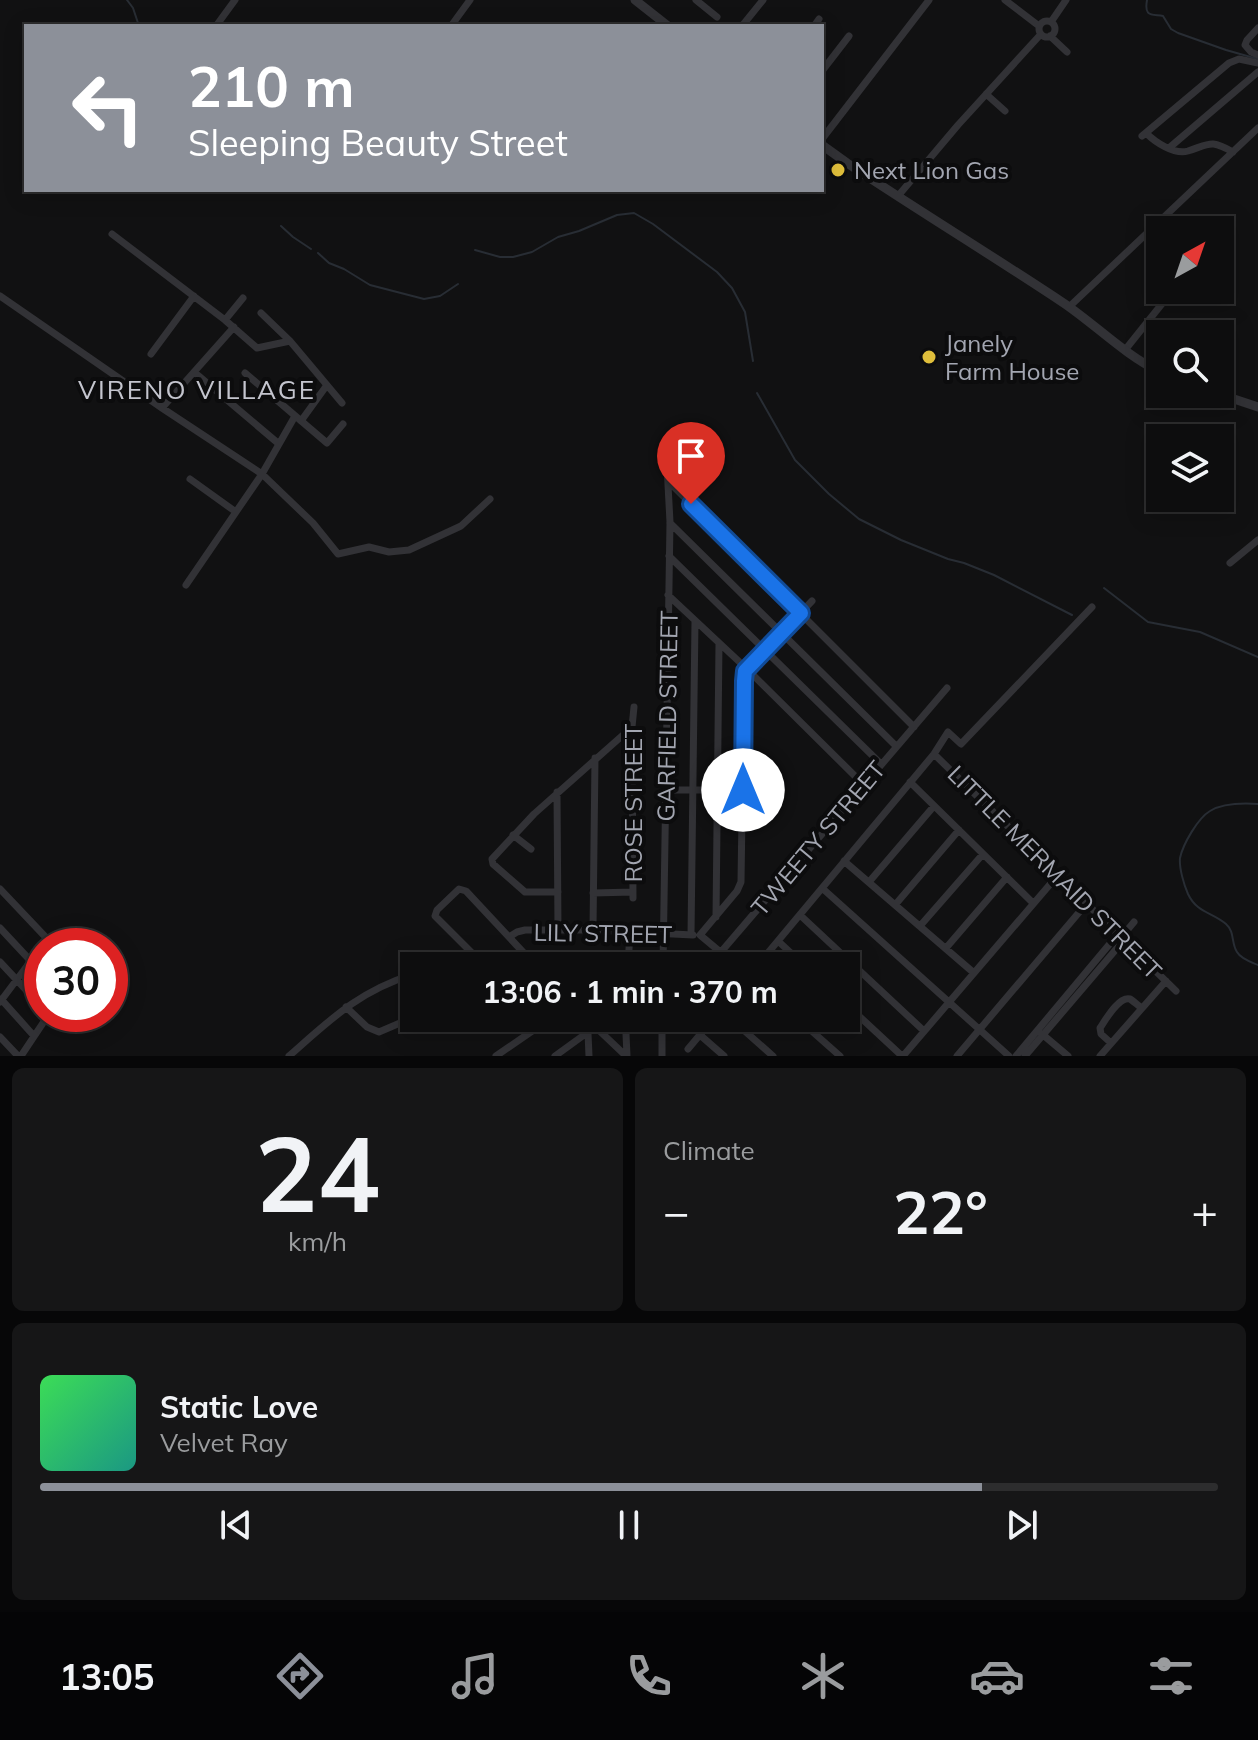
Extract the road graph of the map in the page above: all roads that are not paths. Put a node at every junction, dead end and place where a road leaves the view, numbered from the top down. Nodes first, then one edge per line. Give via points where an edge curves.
1 (235, 0) edge
2 (470, 0) edge
3 (635, 0) edge
4 (696, 0) edge
5 (713, 0) edge
6 (763, 0) edge
7 (929, 0) edge
8 (1005, 0) edge
9 (1066, 0) edge
10 (706, 8) junction
11 (717, 17) dead end
12 (1051, 22) junction
13 (217, 24) edge
14 (452, 24) edge
15 (665, 24) edge
16 (744, 24) edge
17 (1258, 28) edge
18 (1040, 30) junction
19 (849, 36) dead end
20 (1050, 36) junction
21 (1067, 52) dead end
22 (1258, 55) edge
23 (1258, 63) edge
24 (824, 68) edge
25 (1258, 72) edge
26 (986, 94) junction
27 (1005, 111) dead end
28 (1258, 128) edge
29 (824, 136) edge
30 (824, 146) edge
31 (1169, 148) junction
32 (1233, 152) junction
33 (896, 195) junction
34 (112, 234) dead end
35 (0, 296) edge
36 (194, 296) junction
37 (243, 298) dead end
38 (1162, 304) edge
39 (1069, 307) junction
40 (261, 313) dead end
41 (225, 320) junction
42 (234, 327) junction
43 (290, 341) junction
44 (1125, 350) junction
45 (151, 354) dead end
46 (1146, 363) edge
47 (194, 372) junction
48 (245, 373) dead end
49 (327, 385) junction
50 (1234, 399) edge
51 (342, 403) dead end
52 (1258, 407) edge
53 (162, 408) junction
54 (298, 419) junction
55 (343, 424) dead end
56 (279, 444) junction
57 (667, 466) dead end
58 (262, 474) junction
59 (190, 479) dead end
60 (669, 482) junction
61 (490, 499) dead end
62 (236, 512) junction
63 (670, 522) junction
64 (1258, 540) edge
65 (669, 556) junction
66 (1230, 563) dead end
67 (186, 585) dead end
68 (668, 595) junction
69 (812, 601) dead end
70 (1092, 607) dead end
71 (801, 613) junction
72 (695, 621) junction
73 (782, 633) junction
74 (719, 643) junction
75 (765, 650) junction
76 (747, 669) junction
77 (947, 688) dead end
78 (634, 707) dead end
79 (632, 727) junction
80 (914, 727) junction
81 (896, 746) junction
82 (934, 754) junction
83 (595, 758) junction
84 (881, 764) junction
85 (910, 782) junction
86 (863, 784) junction
87 (666, 790) junction
88 (693, 790) junction
89 (717, 790) junction
90 (743, 790) junction
91 (557, 792) junction
92 (934, 806) junction
93 (959, 830) junction
94 (513, 835) junction
95 (531, 849) dead end
96 (983, 854) junction
97 (844, 861) junction
98 (1058, 875) junction
99 (1007, 877) junction
100 (869, 882) junction
101 (822, 888) junction
102 (0, 889) edge
103 (558, 892) junction
104 (593, 893) junction
105 (1033, 903) junction
106 (1087, 903) junction
107 (895, 905) junction
108 (800, 915) junction
109 (716, 917) junction
110 (1134, 922) dead end
111 (920, 926) junction
112 (0, 928) edge
113 (31, 928) edge
114 (558, 930) junction
115 (593, 930) junction
116 (630, 932) junction
117 (664, 934) junction
118 (695, 935) junction
119 (1122, 936) junction
120 (509, 937) junction
121 (778, 941) junction
122 (946, 948) junction
123 (471, 952) edge
124 (523, 952) edge
125 (629, 952) edge
126 (663, 952) edge
127 (720, 952) edge
128 (722, 952) edge
129 (769, 952) edge
130 (790, 952) edge
131 (24, 954) edge
132 (0, 962) edge
133 (24, 970) edge
134 (974, 973) junction
135 (400, 979) edge
136 (17, 980) junction
137 (1166, 981) junction
138 (24, 988) edge
139 (1126, 988) dead end
140 (1176, 991) dead end
141 (1126, 998) junction
142 (1, 1000) edge
143 (949, 1002) junction
144 (346, 1007) junction
145 (1142, 1008) junction
146 (860, 1017) edge
147 (400, 1023) edge
148 (980, 1030) junction
149 (924, 1031) junction
150 (1100, 1031) junction
151 (37, 1032) edge
152 (528, 1032) edge
153 (589, 1032) edge
154 (592, 1032) edge
155 (595, 1032) edge
156 (626, 1032) edge
157 (663, 1032) edge
158 (702, 1032) edge
159 (746, 1032) edge
160 (813, 1032) edge
161 (1040, 1032) junction
162 (1089, 1032) dead end
163 (700, 1035) junction
164 (34, 1036) junction
165 (0, 1037) edge
166 (1111, 1043) junction
167 (688, 1049) dead end
168 (20, 1056) edge
169 (289, 1056) edge
170 (496, 1056) edge
171 (555, 1056) edge
172 (589, 1056) edge
173 (627, 1056) edge
174 (662, 1056) edge
175 (724, 1056) edge
176 (773, 1056) edge
177 (840, 1056) edge
178 (902, 1056) edge
179 (957, 1056) edge
180 (1009, 1056) edge
181 (1016, 1056) edge
182 (1025, 1056) edge
183 (1068, 1056) edge
184 (1100, 1056) edge

1 - 13 street
2 - 14 street
3 - 15 street
4 - 10 street
5 - 10 street
6 - 16 street
7 - 29 street
8 - 18 street
9 - 12 street
10 - 11 street
12 - 18 street
12 - 20 street via 1055,30
17 - 22 street via 1245,45
18 - 20 street
18 - 26 street
19 - 24 street
20 - 21 street
23 - 31 street via 1229,63 1144,134
25 - 31 street
26 - 27 street
26 - 33 street
28 - 32 street
30 - 33 street
31 - 32 street via 1185,151 1208,144
32 - 39 street
33 - 39 street
34 - 36 street
35 - 53 street
36 - 41 street
36 - 45 street
37 - 41 street
38 - 44 street
39 - 44 street
40 - 43 street
41 - 42 street
42 - 43 street via 257,348
42 - 47 street
43 - 49 street
44 - 46 street
47 - 53 street
47 - 56 street
48 - 54 street
49 - 51 street
49 - 54 street
50 - 52 street
53 - 58 street
54 - 55 street via 327,443
54 - 56 street
56 - 58 street
57 - 60 street, GARFIELD STREET
58 - 61 street via 338,554 369,547 409,550 461,526
58 - 62 street
59 - 62 street
60 - 63 street, GARFIELD STREET
60 - 71 street
62 - 67 street
63 - 65 street, GARFIELD STREET
63 - 73 street
64 - 66 street
65 - 68 street, GARFIELD STREET
65 - 75 street
68 - 72 street
68 - 87 street, GARFIELD STREET
69 - 71 street
70 - 82 street via 961,744 948,732
71 - 73 street
71 - 80 street
72 - 74 street
72 - 88 street
73 - 75 street
73 - 81 street
74 - 76 street
74 - 89 street
75 - 76 street
75 - 84 street
76 - 86 street
76 - 90 street
77 - 80 street, TWEETY STREET
78 - 79 street, ROSE STREET
79 - 83 street
79 - 104 street, ROSE STREET via 633,895
80 - 81 street, TWEETY STREET
81 - 84 street, TWEETY STREET
82 - 85 street
82 - 98 street, LITTLE MERMAID STREET
83 - 91 street
83 - 104 street
84 - 86 street, TWEETY STREET
85 - 92 street
85 - 97 street
86 - 128 street, TWEETY STREET
87 - 88 street
87 - 117 street, GARFIELD STREET
88 - 89 street
88 - 118 street
89 - 90 street
89 - 109 street
90 - 109 street via 741,885
91 - 94 street
91 - 103 street
92 - 93 street
92 - 100 street
93 - 96 street
93 - 107 street
94 - 95 street
94 - 103 street via 492,862 525,892
96 - 99 street
96 - 111 street
97 - 100 street
97 - 101 street
98 - 105 street
98 - 106 street, LITTLE MERMAID STREET
99 - 105 street
99 - 122 street
100 - 107 street
101 - 108 street
101 - 143 street
102 - 113 street
103 - 114 street
104 - 115 street
105 - 134 street
106 - 119 street, LITTLE MERMAID STREET
106 - 148 street
107 - 111 street
108 - 121 street
108 - 149 street
109 - 118 street
110 - 119 street
111 - 122 street
112 - 131 street
114 - 115 street, LILY STREET
114 - 120 street, LILY STREET via 525,930
115 - 116 street, LILY STREET
116 - 117 street, LILY STREET
116 - 125 street
117 - 118 street, LILY STREET
117 - 126 street, GARFIELD STREET
118 - 127 street
119 - 137 street, LITTLE MERMAID STREET
119 - 161 street
120 - 123 street via 462,888 435,914
120 - 124 street
121 - 129 street
121 - 130 street
122 - 134 street
132 - 136 street
133 - 136 street
134 - 143 street
135 - 144 street
136 - 138 street
136 - 142 street
137 - 140 street, LITTLE MERMAID STREET
137 - 145 street
139 - 141 street
141 - 145 street
141 - 150 street
142 - 164 street
143 - 148 street
143 - 149 street
144 - 147 street via 379,1032
144 - 169 street
145 - 166 street
146 - 178 street
148 - 179 street
148 - 180 street
149 - 178 street
150 - 162 street
150 - 166 street
151 - 164 street
152 - 170 street
153 - 171 street
154 - 172 street
155 - 173 street
156 - 173 street
157 - 174 street
158 - 163 street
159 - 176 street
160 - 177 street
161 - 181 street
161 - 182 street
161 - 183 street
163 - 167 street
163 - 175 street
164 - 168 street
165 - 168 street
166 - 184 street

